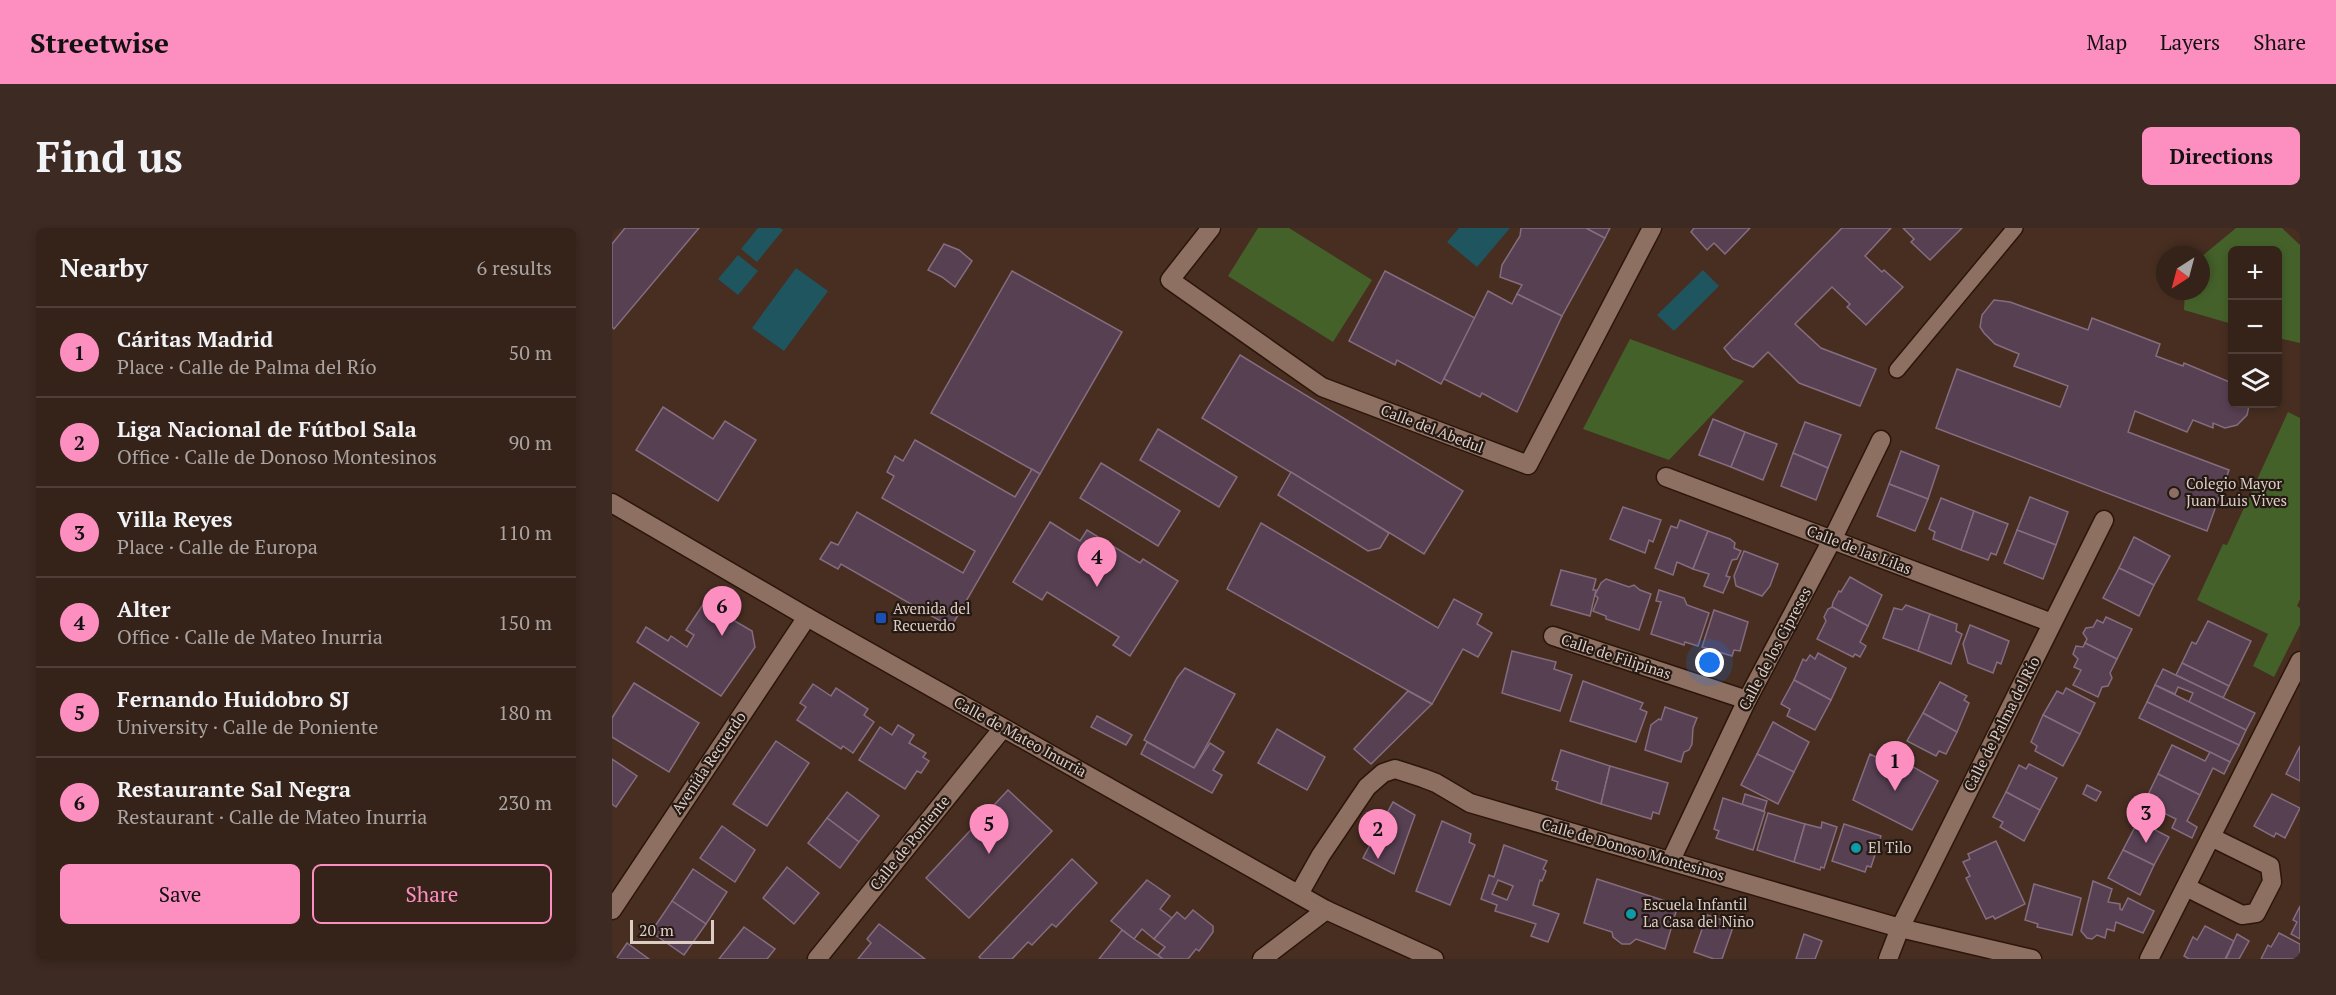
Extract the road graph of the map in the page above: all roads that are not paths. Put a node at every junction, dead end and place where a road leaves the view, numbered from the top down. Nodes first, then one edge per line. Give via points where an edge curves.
1 (1211, 228) edge
2 (1652, 228) edge
3 (2015, 228) edge
4 (1897, 370) dead end
5 (1881, 440) dead end
6 (1666, 477) dead end
7 (612, 503) edge
8 (2104, 520) dead end
9 (1833, 540) junction
10 (807, 617) junction
11 (2052, 622) junction
12 (1553, 636) dead end
13 (2300, 661) edge
14 (1747, 700) junction
15 (1003, 728) junction
16 (2211, 837) junction
17 (1671, 860) junction
18 (2186, 887) junction
19 (1299, 894) junction
20 (612, 910) edge
21 (1326, 910) junction
22 (1900, 927) junction
23 (817, 959) edge
24 (1262, 959) edge
25 (1434, 959) edge
26 (1888, 959) edge
27 (2032, 959) edge
28 (2149, 959) edge

1 - 2 street, Calle del Abedul via 1170,280 1322,387 1528,465
3 - 4 lane
5 - 9 street, Calle de los Cipreses
6 - 9 street, Calle de las Lilas
7 - 10 street, Calle de Mateo Inurria
8 - 11 street, Calle de Palma del Río
9 - 11 street, Calle de las Lilas
9 - 14 street, Calle de los Cipreses
10 - 15 street, Calle de Mateo Inurria
10 - 20 street, Avenida Recuerdo
11 - 22 street, Calle de Palma del Río
12 - 14 street, Calle de Filipinas
13 - 16 street
14 - 17 street, Calle de los Cipreses
15 - 19 street, Calle de Mateo Inurria
15 - 23 street, Calle de Poniente
16 - 18 street
16 - 18 street via 2270,866 2272,882 2256,913 2242,915
17 - 19 street, Calle de Donoso Montesinos via 1470,803 1436,783 1395,769 1377,777 1367,787
17 - 22 street, Calle de Donoso Montesinos
18 - 28 street
19 - 21 street, Calle de Mateo Inurria
21 - 24 street
21 - 25 street, Calle de Mateo Inurria
22 - 26 street, Calle de Palma del Río
22 - 27 street, Calle de Donoso Montesinos

